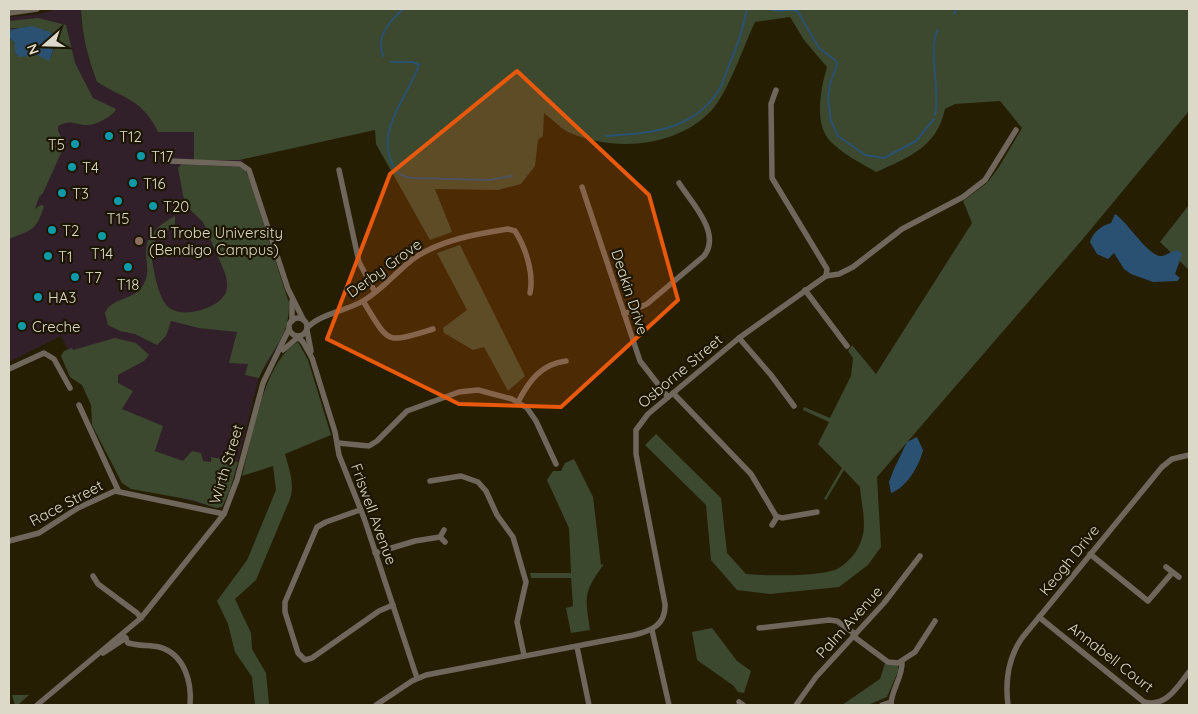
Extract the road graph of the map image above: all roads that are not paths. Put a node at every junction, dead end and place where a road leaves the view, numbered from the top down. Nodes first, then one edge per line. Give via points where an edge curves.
1 (37, 9) edge
2 (9, 13) edge
3 (776, 90) dead end
4 (1016, 130) dead end
5 (169, 160) dead end
6 (339, 170) dead end
7 (679, 183) dead end
8 (582, 187) dead end
9 (826, 276) junction
10 (805, 290) junction
11 (375, 292) junction
12 (530, 293) dead end
13 (292, 299) junction
14 (363, 301) junction
15 (624, 314) junction
16 (304, 319) junction
17 (320, 319) junction
18 (292, 321) junction
19 (290, 329) junction
20 (307, 329) junction
21 (433, 329) dead end
22 (298, 338) junction
23 (739, 338) junction
24 (847, 346) dead end
25 (279, 353) junction
26 (312, 358) junction
27 (566, 361) dead end
28 (9, 369) edge
29 (70, 388) dead end
30 (671, 395) junction
31 (518, 402) junction
32 (79, 405) dead end
33 (794, 406) dead end
34 (338, 444) junction
35 (1189, 455) edge
36 (556, 464) dead end
37 (430, 481) dead end
38 (118, 490) junction
39 (360, 510) junction
40 (817, 512) dead end
41 (224, 514) junction
42 (777, 517) junction
43 (772, 525) dead end
44 (444, 530) dead end
45 (9, 541) edge
46 (375, 553) junction
47 (1090, 554) junction
48 (920, 556) dead end
49 (1166, 566) dead end
50 (1172, 574) junction
51 (93, 576) dead end
52 (1179, 577) dead end
53 (393, 605) junction
54 (1040, 616) junction
55 (141, 618) junction
56 (935, 621) dead end
57 (759, 628) dead end
58 (652, 630) junction
59 (854, 635) junction
60 (124, 637) junction
61 (578, 647) junction
62 (524, 655) junction
63 (902, 662) junction
64 (1189, 672) edge
65 (417, 678) junction
66 (891, 704) edge
67 (37, 705) edge
68 (190, 705) edge
69 (376, 705) edge
70 (589, 705) edge
71 (669, 705) edge
72 (796, 705) edge
73 (882, 705) edge
74 (1008, 705) edge

1 - 2 street
3 - 9 street via 770,104 772,178 827,269
4 - 9 street, Osborne Street via 985,180 962,197 902,229 853,267
5 - 13 street via 247,167
6 - 11 street via 359,262
7 - 15 street via 708,228 710,247 704,256 647,304
8 - 15 street, Deakin Drive
9 - 10 street, Osborne Street
10 - 23 street, Osborne Street
10 - 24 street
11 - 12 street, Derby Grove via 412,260 434,248 508,229 515,231 520,241 531,274
11 - 14 street, Derby Grove
13 - 16 street
13 - 18 street
14 - 17 street, Derby Grove
14 - 21 street via 380,330 389,338 398,340
15 - 30 street, Deakin Drive via 644,368
16 - 17 street, Derby Grove
16 - 18 street
16 - 20 street
17 - 20 street, Derby Grove
18 - 19 street
19 - 22 street
19 - 25 street, Wirth Street
20 - 22 street
20 - 26 street, Friswell Avenue
22 - 25 street, Wirth Street
22 - 26 street, Friswell Avenue
23 - 30 street, Osborne Street
23 - 33 street
25 - 41 street, Wirth Street via 263,383 237,480
26 - 34 street, Friswell Avenue
27 - 31 street via 539,371
28 - 29 street via 44,353 54,358
30 - 42 street, Deakin Drive via 751,474
30 - 58 street, Osborne Street via 636,430 640,482 665,604 663,617
31 - 34 street via 484,391 464,391 407,411 372,444
31 - 36 street via 533,416
32 - 38 street
34 - 39 street, Friswell Avenue via 339,455
35 - 47 street, Keogh Drive via 1172,459 1162,466
37 - 62 street via 461,476 478,482 513,537 526,582 517,622
38 - 41 street, Race Street
38 - 45 street, Race Street via 84,504 39,532
39 - 46 street, Friswell Avenue
39 - 53 street via 326,522 315,531 284,607 298,653 305,660 312,658
40 - 42 street
41 - 55 street, Wirth Street
42 - 43 street
44 - 46 street via 443,540 415,541
46 - 53 street, Friswell Avenue
47 - 50 street via 1148,601
47 - 54 street, Keogh Drive
48 - 59 street, Palm Avenue via 884,603
49 - 50 street
50 - 52 street
51 - 55 street via 98,584
53 - 65 street, Friswell Avenue
54 - 64 street, Annabell Court via 1144,702 1163,700
54 - 74 street, Keogh Drive via 1012,656 1007,677
55 - 60 street, Wirth Street
56 - 63 street via 915,652
57 - 59 street via 832,620
58 - 61 street
58 - 71 street
59 - 63 street via 888,662
59 - 72 street, Palm Avenue
60 - 67 street, Wirth Street via 112,641
60 - 68 street via 135,644 165,649 178,659 189,681
61 - 62 street
61 - 70 street
62 - 65 street
63 - 66 street via 902,672
65 - 69 street
66 - 73 street

